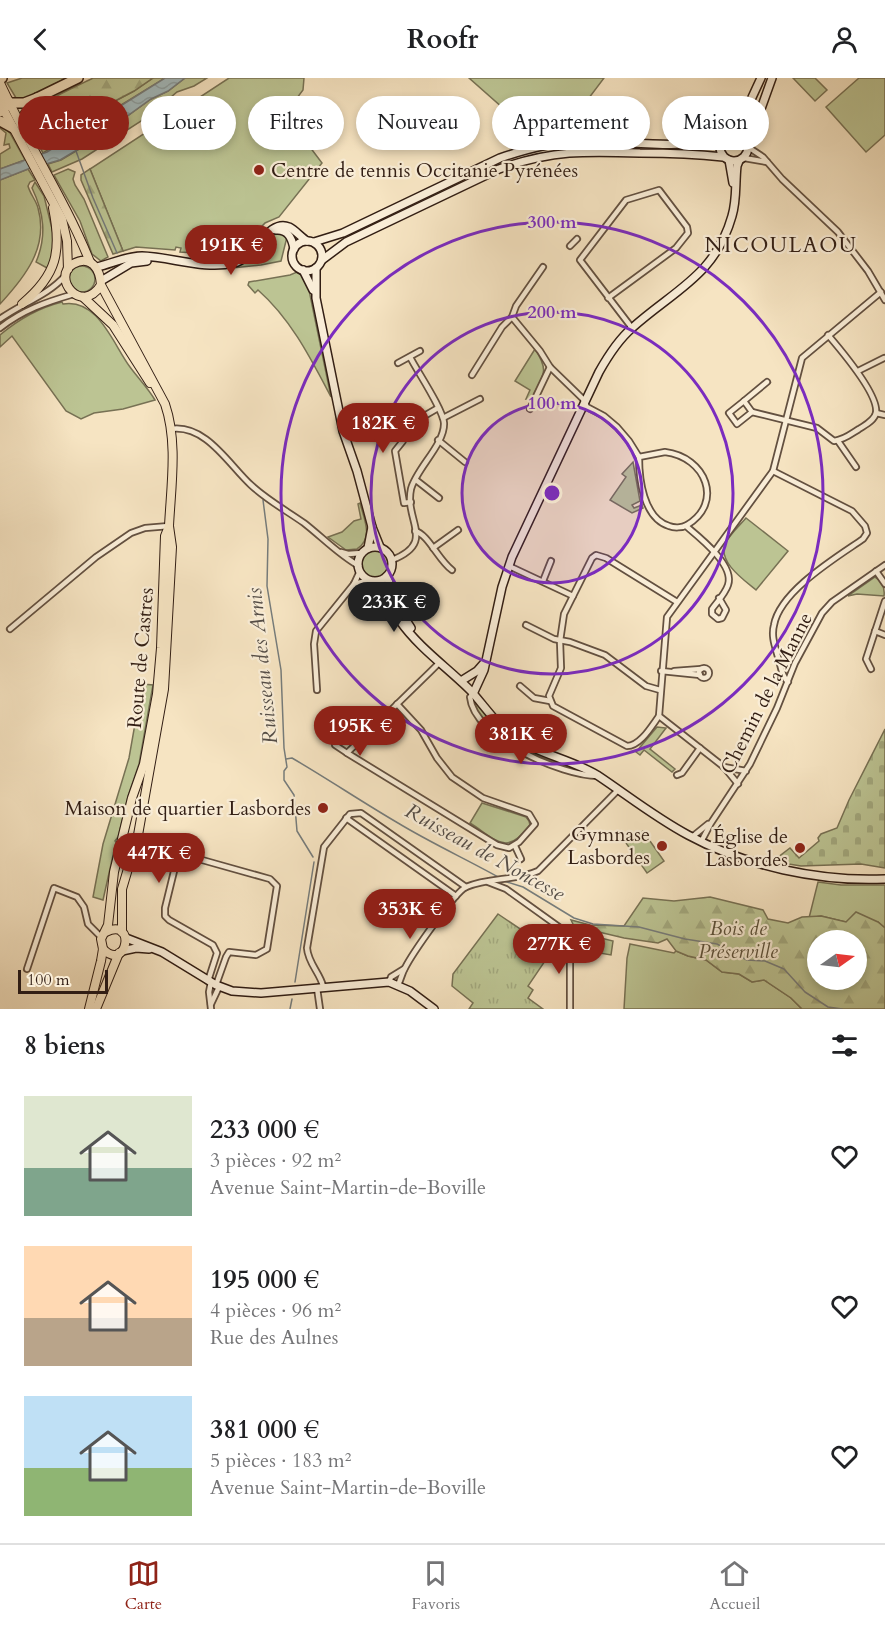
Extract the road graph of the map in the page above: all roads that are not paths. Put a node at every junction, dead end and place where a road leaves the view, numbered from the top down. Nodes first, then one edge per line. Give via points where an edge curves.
1 (78, 78) edge
2 (761, 78) edge
3 (771, 78) edge
4 (1, 80) edge
5 (41, 96) edge
6 (753, 96) edge
7 (765, 96) edge
8 (3, 102) edge
9 (18, 103) edge
10 (0, 121) edge
11 (13, 128) junction
12 (18, 130) edge
13 (18, 134) edge
14 (662, 143) edge
15 (29, 150) edge
16 (721, 150) edge
17 (746, 150) edge
18 (753, 150) edge
19 (726, 158) junction
20 (741, 159) junction
21 (766, 162) junction
22 (47, 183) junction
23 (735, 192) junction
24 (52, 200) junction
25 (268, 233) junction
26 (577, 239) dead end
27 (310, 242) junction
28 (570, 246) dead end
29 (294, 249) junction
30 (322, 260) junction
31 (173, 261) junction
32 (93, 264) junction
33 (543, 267) dead end
34 (316, 268) junction
35 (303, 270) junction
36 (67, 273) junction
37 (101, 283) junction
38 (313, 284) junction
39 (881, 292) junction
40 (74, 294) junction
41 (83, 297) junction
42 (608, 298) junction
43 (885, 300) edge
44 (22, 304) junction
45 (512, 317) junction
46 (0, 319) edge
47 (0, 328) edge
48 (632, 328) junction
49 (828, 334) junction
50 (420, 351) dead end
51 (410, 357) junction
52 (884, 358) edge
53 (398, 363) dead end
54 (550, 367) junction
55 (858, 371) junction
56 (472, 375) dead end
57 (767, 382) dead end
58 (161, 395) junction
59 (480, 399) dead end
60 (744, 401) junction
61 (585, 403) junction
62 (438, 408) junction
63 (530, 409) dead end
64 (752, 412) junction
65 (876, 413) junction
66 (885, 415) edge
67 (443, 418) junction
68 (786, 420) junction
69 (171, 429) junction
70 (438, 440) junction
71 (838, 441) junction
72 (639, 457) junction
73 (465, 462) dead end
74 (856, 467) dead end
75 (773, 471) junction
76 (416, 480) junction
77 (440, 498) dead end
78 (411, 502) junction
79 (169, 526) junction
80 (686, 526) junction
81 (372, 527) junction
82 (458, 530) dead end
83 (415, 531) junction
84 (380, 548) junction
85 (433, 548) junction
86 (365, 550) junction
87 (714, 550) junction
88 (338, 551) junction
89 (392, 560) junction
90 (551, 561) dead end
91 (885, 565) edge
92 (509, 566) junction
93 (359, 569) junction
94 (452, 570) dead end
95 (876, 571) junction
96 (387, 576) junction
97 (375, 580) junction
98 (543, 581) junction
99 (885, 584) edge
100 (354, 585) junction
101 (573, 596) junction
102 (719, 598) dead end
103 (885, 601) edge
104 (677, 602) junction
105 (526, 626) dead end
106 (10, 629) dead end
107 (875, 631) junction
108 (885, 635) edge
109 (560, 641) junction
110 (440, 662) junction
111 (484, 663) junction
112 (781, 664) junction
113 (871, 669) dead end
114 (661, 671) junction
115 (701, 672) dead end
116 (792, 672) junction
117 (461, 681) junction
118 (788, 682) junction
119 (520, 686) dead end
120 (317, 690) dead end
121 (660, 690) junction
122 (473, 694) junction
123 (549, 701) junction
124 (397, 704) junction
125 (659, 716) junction
126 (375, 726) junction
127 (700, 748) junction
128 (347, 753) junction
129 (724, 767) junction
130 (746, 771) junction
131 (677, 775) dead end
132 (598, 776) junction
133 (738, 784) junction
134 (618, 790) junction
135 (346, 818) junction
136 (711, 822) junction
137 (692, 837) junction
138 (700, 842) junction
139 (515, 846) junction
140 (521, 859) dead end
141 (885, 879) edge
142 (489, 882) junction
143 (466, 887) junction
144 (456, 896) junction
145 (104, 935) junction
146 (124, 935) junction
147 (103, 949) junction
148 (155, 949) junction
149 (121, 952) junction
150 (27, 969) dead end
151 (404, 969) junction
152 (389, 982) junction
153 (213, 984) junction
154 (398, 985) junction
155 (320, 987) junction
156 (211, 1007) edge
157 (89, 1009) edge
158 (96, 1009) edge
159 (320, 1009) edge
160 (434, 1009) edge
161 (570, 1009) edge

1 - 5 highway
2 - 6 street
3 - 7 street
4 - 8 main road
8 - 9 highway
8 - 11 main road
8 - 12 main road
10 - 11 highway
11 - 13 main road
14 - 27 street via 579,141 528,149 500,158 343,233
15 - 22 main road
16 - 19 street
17 - 20 street
18 - 21 street
19 - 20 street
19 - 23 street
19 - 30 street via 580,151 523,160 346,242
20 - 21 street
20 - 23 street
21 - 39 street via 838,232
22 - 24 main road
22 - 32 main road
23 - 48 street via 726,234 706,267
24 - 36 main road via 64,227
24 - 44 main road via 58,235 55,261 42,286
25 - 27 street via 284,225
25 - 29 street via 285,231
25 - 31 street via 238,262
26 - 28 street
27 - 29 street via 300,243
27 - 30 street via 321,249
29 - 35 street via 294,261
30 - 34 street
31 - 32 street via 141,256
31 - 37 street via 131,263
32 - 36 main road via 75,263
32 - 37 main road
33 - 45 street
34 - 35 street
34 - 38 street
35 - 38 street
36 - 40 main road via 66,283
36 - 44 street via 47,292
37 - 41 main road via 92,294
37 - 58 main road, Route de Castres
38 - 81 street via 344,431
39 - 43 street
39 - 49 street
40 - 41 main road
40 - 47 street via 30,309
41 - 58 main road, Route de Castres via 112,325
42 - 42 street via 580,260 626,200 659,190 688,233 680,245
42 - 48 street
44 - 46 street
45 - 54 street
45 - 56 street
48 - 61 street via 608,357
49 - 55 street
49 - 68 street via 802,358
50 - 51 street
51 - 53 street
51 - 62 street
52 - 55 street
54 - 61 street
54 - 63 street
55 - 65 street
57 - 60 street
58 - 69 main road, Route de Castres
59 - 67 street
60 - 64 street
60 - 64 street via 729,414 737,424
61 - 72 street via 617,427
61 - 92 street
62 - 67 street
62 - 78 street via 412,423 394,451 404,503
64 - 68 street
65 - 66 street
65 - 71 street via 872,420
67 - 70 street
68 - 71 street via 817,428
68 - 75 street
69 - 79 main road, Route de Castres
69 - 88 street via 185,429 216,447 252,485
70 - 73 street
70 - 76 street
71 - 74 street
72 - 80 street via 642,486 654,515 667,525
72 - 80 street via 671,453 699,468 706,496 700,511
75 - 87 street
75 - 112 street via 852,511 867,533 809,576 779,612 773,633
76 - 77 street
76 - 78 street
78 - 83 street
79 - 106 street via 131,533
79 - 145 main road, Route de Castres via 165,536 157,694 144,764 114,872
79 - 146 main road, Route de Castres via 171,587 164,689 138,835 122,888
80 - 87 street
81 - 84 street
81 - 86 street
82 - 85 street
83 - 85 street via 422,533
83 - 89 street via 411,551
84 - 86 street
84 - 89 street
85 - 94 street
86 - 88 street via 348,554
86 - 93 street via 359,558
87 - 102 street via 728,579
87 - 104 street
88 - 93 street
89 - 96 street
90 - 98 street
91 - 95 street, Chemin de la Manne
92 - 98 street
92 - 111 street
93 - 97 street
93 - 100 street
95 - 99 street
95 - 116 street, Chemin de la Manne via 827,607
96 - 97 street
96 - 110 street via 403,617
97 - 100 street
97 - 110 street via 404,626
98 - 101 street
100 - 120 street via 316,631
101 - 104 street via 596,555
101 - 109 street via 564,614
103 - 107 street
104 - 114 street via 667,617
105 - 109 street
107 - 108 street
107 - 113 street via 867,659
109 - 121 street via 605,655 646,686
109 - 123 street via 561,668
110 - 117 street
110 - 124 street
111 - 117 street
111 - 122 street
112 - 116 street
112 - 118 street
114 - 115 street
114 - 121 street
116 - 118 street, Chemin de la Manne
117 - 122 street
118 - 130 street, Chemin de la Manne
119 - 123 street via 528,695
121 - 125 street
122 - 132 street via 519,740
122 - 132 street via 472,706 490,729 519,751 574,773
123 - 125 street via 627,746 638,742
124 - 126 street
124 - 139 street via 416,723 452,777 483,798 529,814 535,824
125 - 127 street
126 - 128 street
126 - 128 street via 358,715 350,717 335,742
127 - 129 street
127 - 131 street
128 - 139 street via 497,845
129 - 130 street
129 - 133 street
130 - 133 street, Chemin de la Manne
132 - 134 street
133 - 136 street, Chemin de la Manne
134 - 137 street
134 - 142 street via 541,869
135 - 143 street via 361,813
135 - 144 street
135 - 155 street via 324,848 307,948 322,982
136 - 137 street, Chemin de la Manne
136 - 138 street, Chemin de la Manne
137 - 138 street
138 - 141 street via 791,871 836,879
139 - 140 street
142 - 143 street
142 - 161 street via 559,925 567,935
143 - 144 street
144 - 151 street
145 - 146 main road via 113,929
145 - 147 main road
145 - 150 street via 88,924 77,897 54,888
146 - 148 street
146 - 149 main road via 126,944
147 - 149 main road via 110,954
147 - 157 main road
148 - 149 street
148 - 153 street
149 - 158 main road
151 - 152 street
151 - 154 street
152 - 154 street
152 - 155 street
153 - 153 street via 230,952 256,956 267,948 277,886 270,879 183,856 176,863 165,916 216,948
153 - 155 street via 239,992 261,993
153 - 156 street
153 - 156 street via 208,992
154 - 160 street
155 - 159 street

